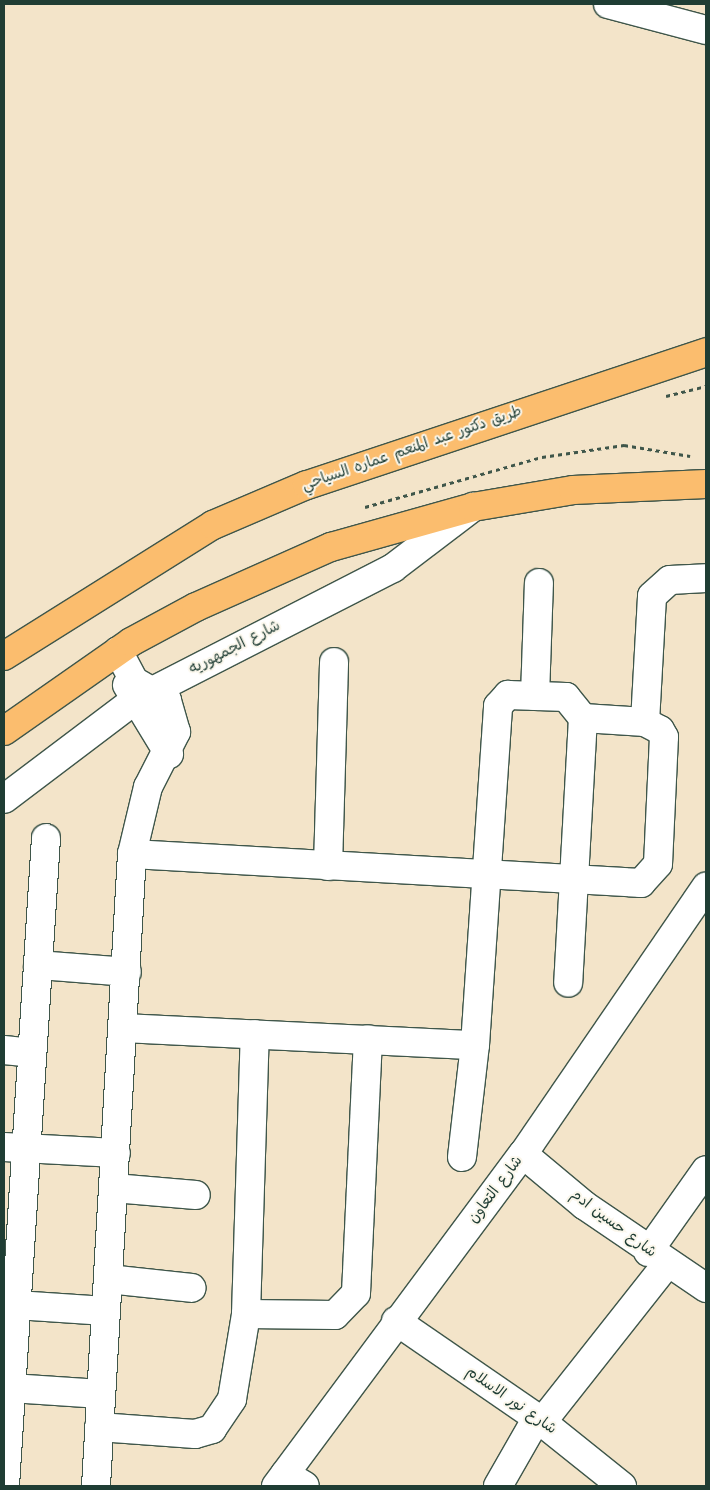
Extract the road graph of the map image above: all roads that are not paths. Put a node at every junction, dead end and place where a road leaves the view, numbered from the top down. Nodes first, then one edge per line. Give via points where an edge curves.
1 (608, 4) edge
2 (706, 30) edge
3 (706, 352) edge
4 (706, 484) edge
5 (473, 507) junction
6 (706, 578) edge
7 (539, 583) dead end
8 (115, 653) junction
9 (4, 656) edge
10 (334, 662) dead end
11 (143, 695) junction
12 (535, 696) junction
13 (583, 718) junction
14 (645, 722) junction
15 (4, 731) edge
16 (4, 799) edge
17 (46, 838) dead end
18 (132, 854) junction
19 (328, 866) junction
20 (487, 876) junction
21 (573, 881) junction
22 (706, 887) edge
23 (38, 965) junction
24 (127, 972) junction
25 (568, 983) dead end
26 (123, 1028) junction
27 (255, 1034) junction
28 (368, 1040) junction
29 (475, 1045) junction
30 (4, 1050) edge
31 (32, 1053) junction
32 (15, 1148) edge
33 (116, 1153) junction
34 (523, 1154) junction
35 (462, 1157) dead end
36 (706, 1170) edge
37 (114, 1188) junction
38 (196, 1195) dead end
39 (658, 1258) junction
40 (108, 1280) junction
41 (192, 1288) dead end
42 (706, 1288) edge
43 (12, 1298) edge
44 (106, 1311) junction
45 (246, 1314) junction
46 (396, 1321) junction
47 (11, 1388) junction
48 (101, 1394) junction
49 (539, 1420) junction
50 (99, 1427) junction
51 (6, 1452) edge
52 (289, 1482) edge
53 (6, 1486) edge
54 (96, 1486) edge
55 (498, 1486) edge
56 (622, 1486) edge

1 - 2 street
3 - 9 main road, طريق دكتور عبد المنعم عماره السياحي via 374,459 298,488 213,525
4 - 5 main road via 573,490
5 - 8 main road via 401,524 305,558 196,606
5 - 11 street, شارع الجمهوريه via 400,564
6 - 14 street via 670,580 652,596
7 - 12 street
8 - 11 street
8 - 15 main road
10 - 19 street
11 - 16 street, شارع الجمهوريه
11 - 18 street via 169,754 148,787
12 - 13 street via 566,697
12 - 20 street via 508,695 498,706
13 - 14 street
13 - 21 street
14 - 21 street via 660,730 664,746 655,872 633,885
17 - 23 street
18 - 19 street
18 - 24 street
19 - 20 street
20 - 21 street
20 - 29 street
21 - 25 street
22 - 34 street, شارع التعاون
23 - 24 street
23 - 31 street
24 - 26 street
26 - 27 street
26 - 33 street
27 - 28 street
27 - 45 street
28 - 29 street
28 - 45 street via 356,1293 335,1315
29 - 35 street
30 - 31 street
31 - 32 street
32 - 33 street
32 - 43 street
33 - 37 street
34 - 39 street, شارع حسين ادم
34 - 46 street, شارع التعاون
36 - 39 street
37 - 38 street
37 - 40 street
39 - 42 street, شارع حسين ادم
39 - 49 street
40 - 41 street
40 - 44 street
43 - 44 street
43 - 47 street
44 - 48 street
45 - 50 street via 232,1399 212,1429 195,1434
46 - 49 street, شارع نور الاسلام
46 - 52 street, شارع التعاون
47 - 48 street
47 - 51 street
48 - 50 street
49 - 55 street
49 - 56 street, شارع نور الاسلام
50 - 54 street
51 - 53 street

